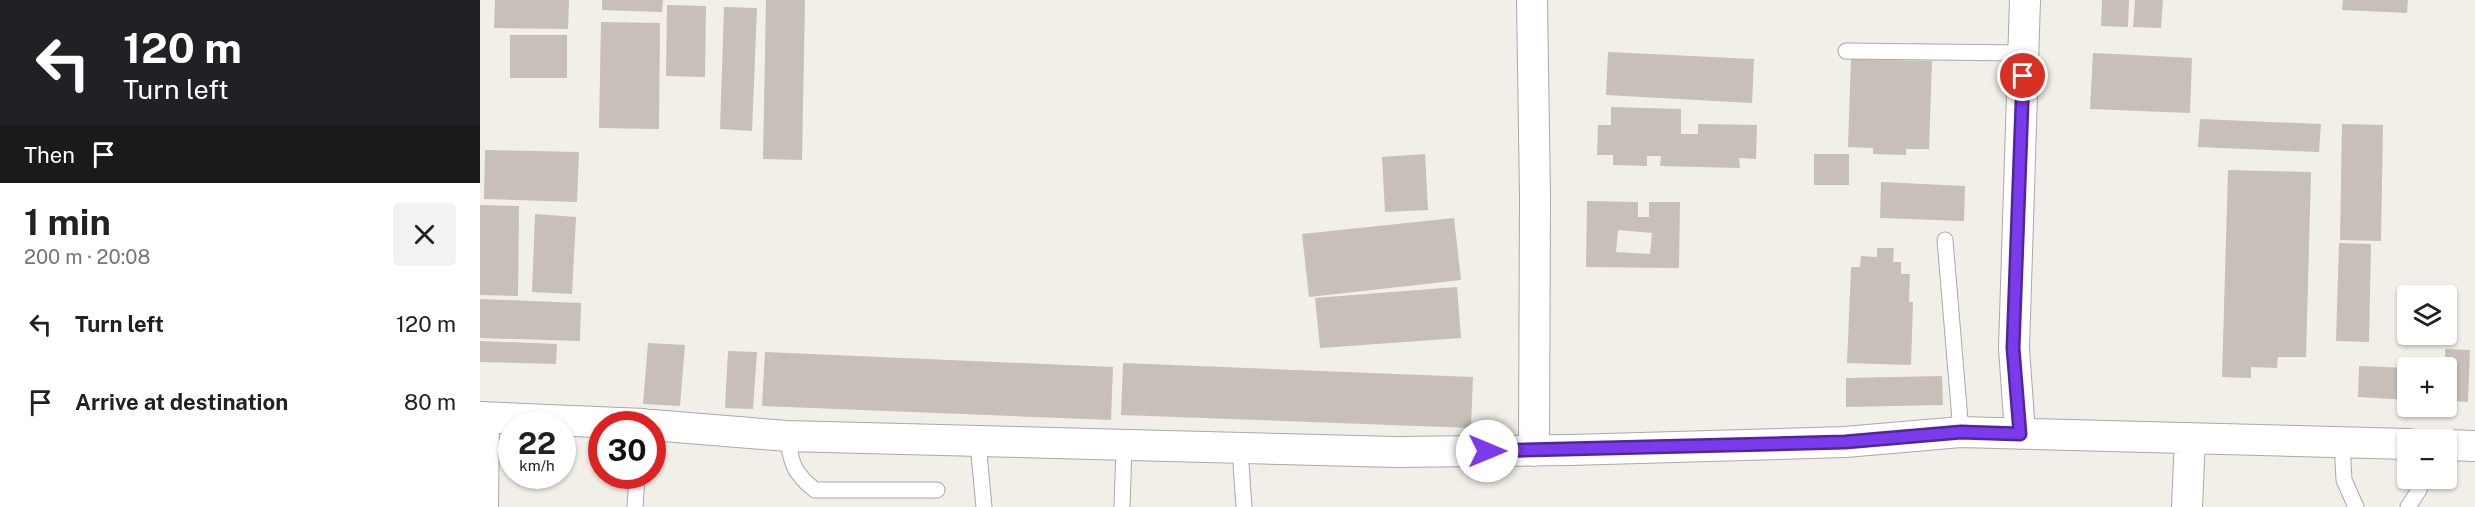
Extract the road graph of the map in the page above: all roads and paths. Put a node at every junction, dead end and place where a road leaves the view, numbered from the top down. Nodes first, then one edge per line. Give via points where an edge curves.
1 (1532, 0) edge
2 (2025, 0) edge
3 (1846, 51) dead end
4 (2023, 53) junction
5 (1945, 240) dead end
6 (482, 417) edge
7 (588, 422) edge
8 (666, 426) edge
9 (1961, 432) junction
10 (2020, 434) junction
11 (788, 436) junction
12 (2190, 438) junction
13 (2342, 442) junction
14 (978, 443) junction
15 (2397, 444) edge
16 (2457, 445) edge
17 (2475, 446) edge
18 (1124, 447) junction
19 (1240, 449) junction
20 (1534, 451) junction
21 (636, 489) edge
22 (2419, 489) edge
23 (937, 490) dead end
24 (483, 507) edge
25 (635, 507) edge
26 (984, 507) edge
27 (1122, 507) edge
28 (1244, 507) edge
29 (2187, 507) edge
30 (2356, 507) edge
31 (2408, 507) edge

1 - 20 street
2 - 4 street
3 - 4 lane
4 - 10 street via 2013,348
5 - 9 lane
6 - 7 street
6 - 24 street
8 - 11 street
9 - 10 street
9 - 20 street via 1845,442
10 - 12 street
11 - 14 street
11 - 23 lane via 791,460 800,478 815,490
12 - 13 street
12 - 29 street
13 - 15 street
13 - 30 lane via 2344,480
14 - 18 street
14 - 26 lane
16 - 17 street
18 - 19 street
18 - 27 lane
19 - 20 street
19 - 28 lane
21 - 25 lane
22 - 31 lane

